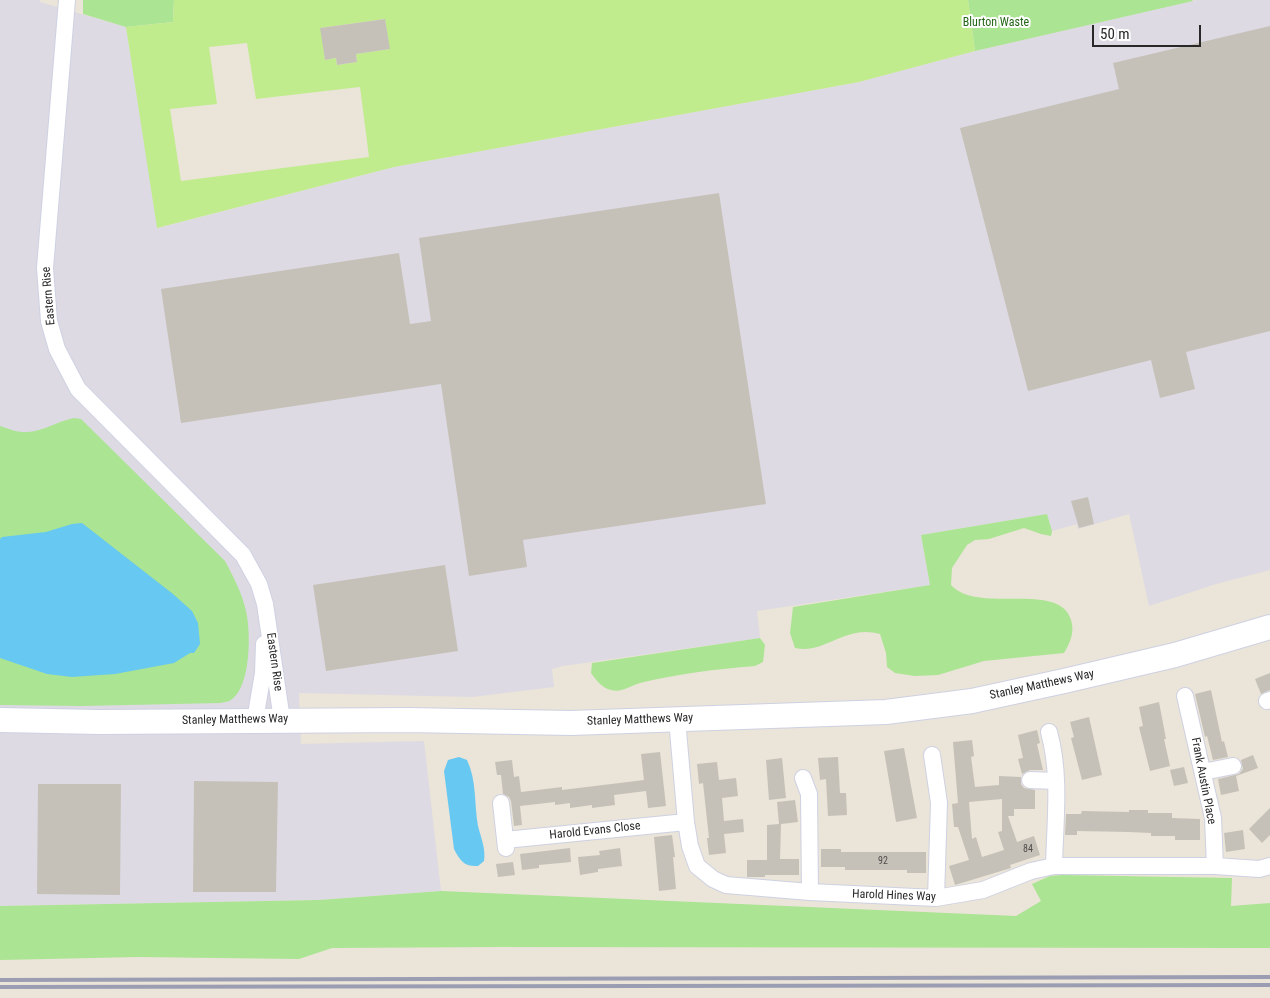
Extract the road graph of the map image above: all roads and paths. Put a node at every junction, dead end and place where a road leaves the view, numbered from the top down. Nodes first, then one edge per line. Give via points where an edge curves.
1 (67, 0) edge
2 (265, 604) junction
3 (1270, 627) edge
4 (1185, 696) dead end
5 (677, 719) junction
6 (0, 720) edge
7 (255, 720) junction
8 (282, 720) junction
9 (1049, 732) dead end
10 (932, 755) dead end
11 (1233, 766) dead end
12 (1203, 772) junction
13 (803, 778) dead end
14 (1030, 780) dead end
15 (1056, 781) junction
16 (501, 803) dead end
17 (686, 822) junction
18 (1054, 866) junction
19 (1215, 866) junction
20 (1270, 866) edge
21 (810, 892) junction
22 (936, 898) junction

1 - 2 street, Eastern Rise via 45,268 49,322 57,349 78,389 243,555 259,584
2 - 7 street, Eastern Rise via 263,673
2 - 8 street, Eastern Rise
3 - 5 main road, Stanley Matthews Way via 1175,655 972,701 886,712
4 - 12 street, Frank Austin Place
5 - 8 main road, Stanley Matthews Way via 572,723
5 - 17 street, Harold Hines Way
6 - 7 main road, Stanley Matthews Way
7 - 8 main road, Stanley Matthews Way
9 - 15 street via 1054,749
10 - 22 street via 939,803
11 - 12 street
12 - 19 street, Frank Austin Place via 1213,818
13 - 21 street via 809,794
14 - 15 street
15 - 18 street
16 - 17 street, Harold Evans Close via 505,844
17 - 21 street, Harold Hines Way via 697,866 713,879 726,885
18 - 19 street, Harold Hines Way
18 - 22 street, Harold Hines Way via 1031,871 983,890
19 - 20 street, Harold Hines Way via 1259,869
21 - 22 street, Harold Hines Way

